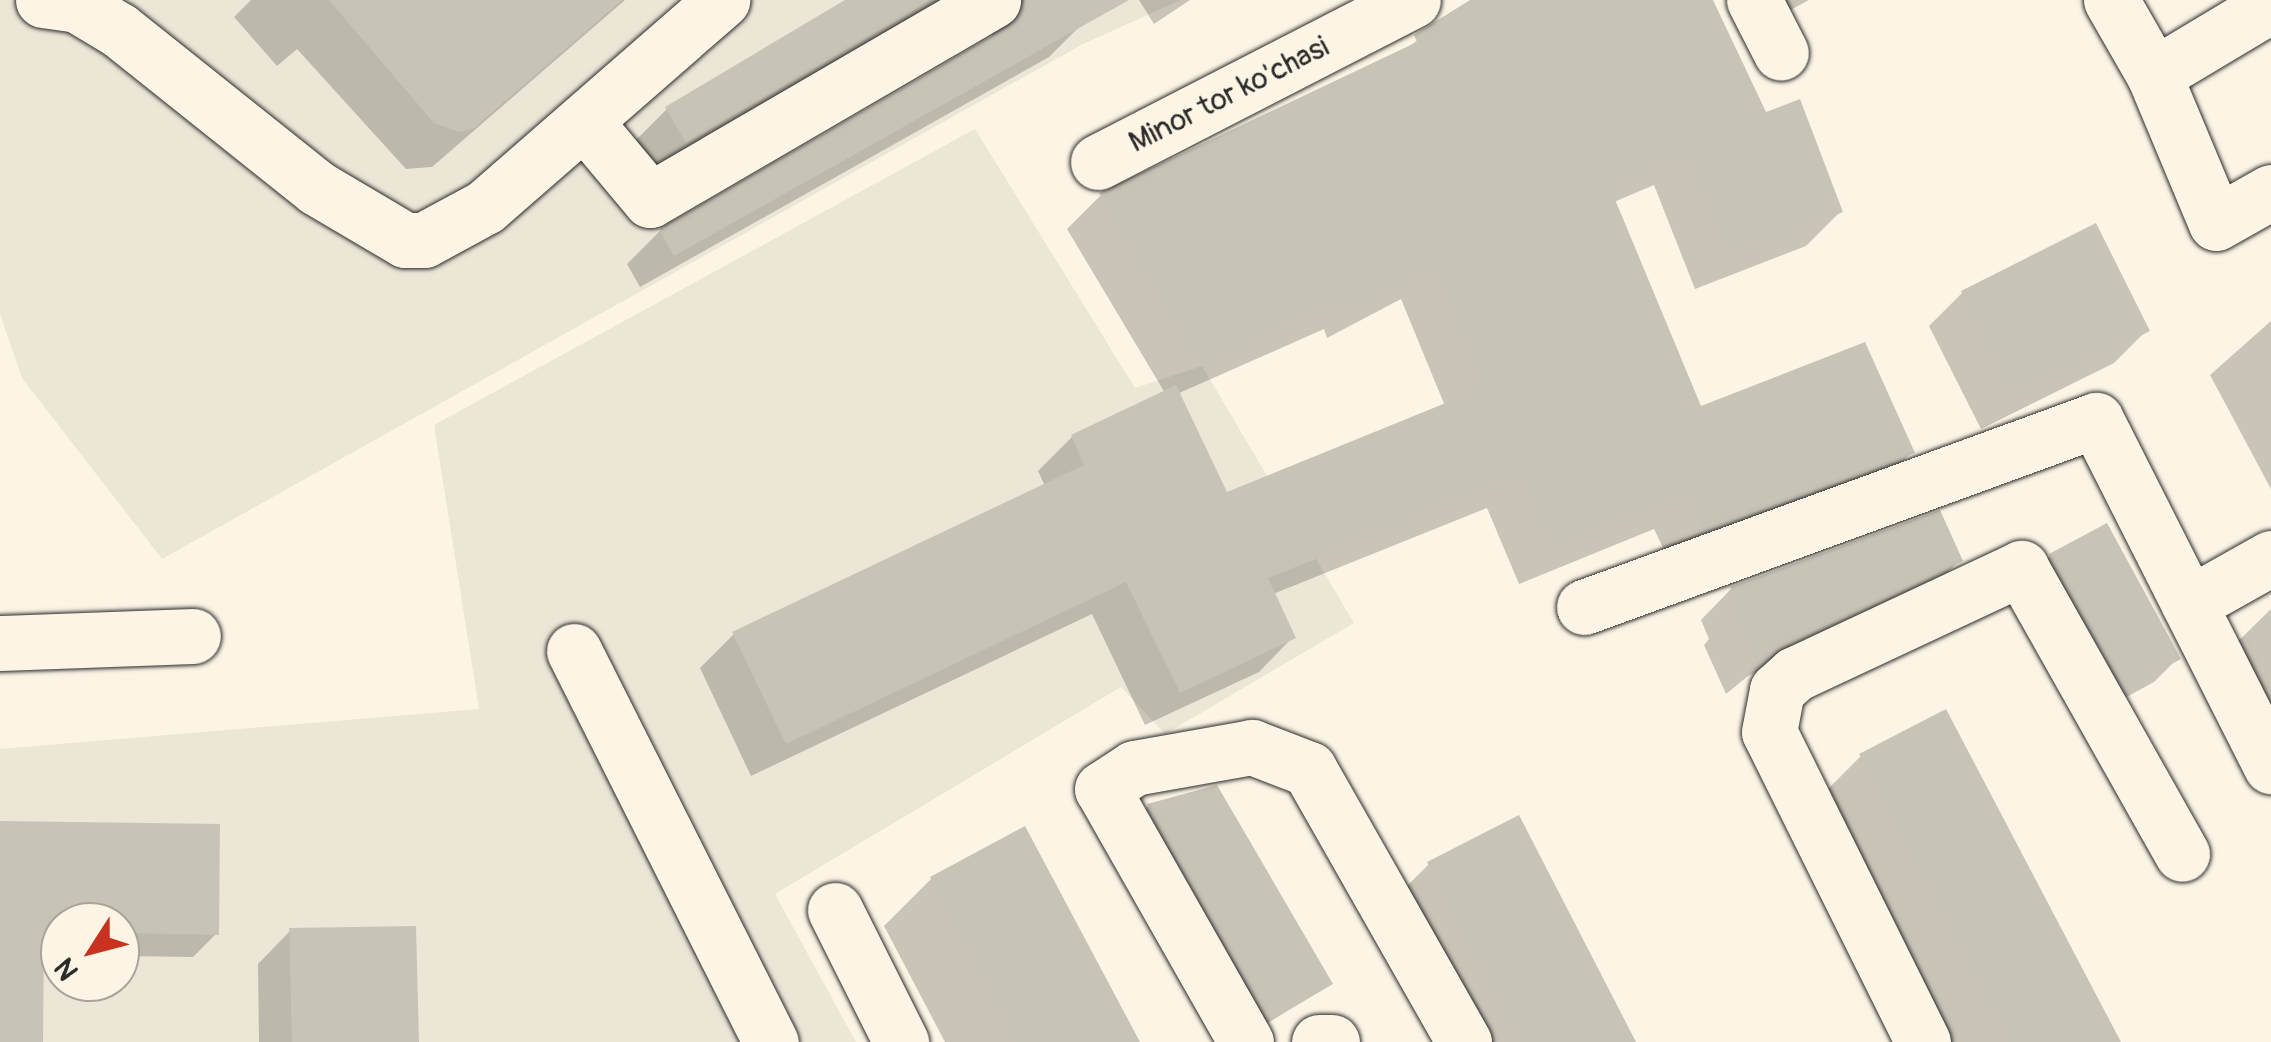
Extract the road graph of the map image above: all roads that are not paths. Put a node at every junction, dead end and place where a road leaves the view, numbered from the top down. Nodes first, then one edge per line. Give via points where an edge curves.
1 (24, 0) edge
2 (43, 0) edge
3 (722, 0) edge
4 (992, 0) edge
5 (1413, 0) edge
6 (1754, 0) edge
7 (2112, 0) edge
8 (0, 2) edge
9 (2271, 4) edge
10 (1781, 53) dead end
11 (2154, 76) junction
12 (584, 121) junction
13 (1098, 162) dead end
14 (2271, 192) edge
15 (2271, 558) edge
16 (2189, 604) junction
17 (1584, 607) dead end
18 (193, 636) dead end
19 (0, 643) edge
20 (574, 651) dead end
21 (2271, 766) edge
22 (2182, 854) dead end
23 (835, 910) dead end
24 (771, 1042) edge
25 (901, 1042) edge
26 (1246, 1042) edge
27 (1319, 1042) edge
28 (1332, 1042) edge
29 (1464, 1042) edge
30 (1924, 1042) edge

1 - 8 street
2 - 12 street via 77,5 119,30 317,188 405,240 424,240 485,207
3 - 12 street
4 - 12 street via 650,200
5 - 13 street, Minor tor ko'chasi
6 - 10 street
7 - 11 street
9 - 11 street
11 - 14 street via 2216,223
15 - 16 street
16 - 17 street via 2096,420
16 - 21 street
18 - 19 street
20 - 24 street
22 - 30 street via 2021,568 1795,674 1777,690 1769,732
23 - 25 street
26 - 29 street via 1102,789 1134,768 1252,748 1309,769
27 - 28 street

